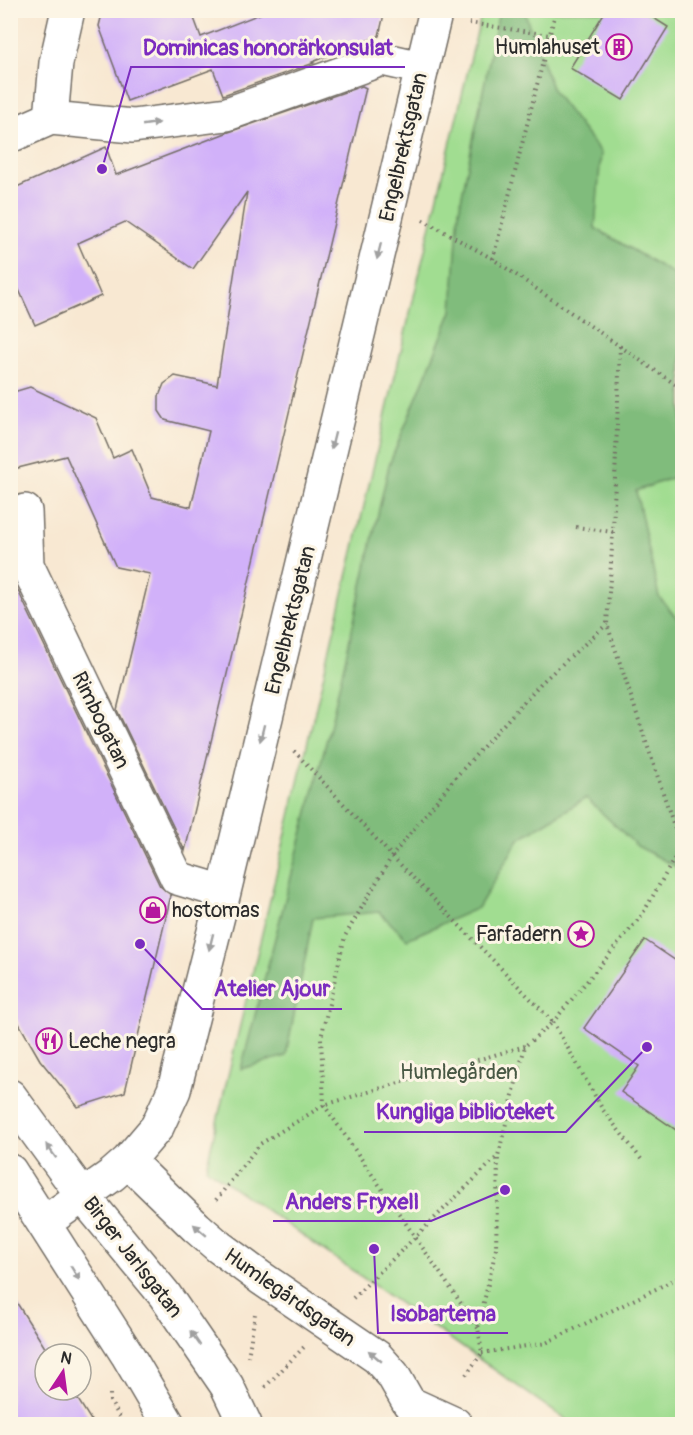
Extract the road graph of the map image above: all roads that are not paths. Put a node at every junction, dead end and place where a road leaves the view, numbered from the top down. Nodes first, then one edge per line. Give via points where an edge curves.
1 (68, 10) edge
2 (436, 10) edge
3 (422, 68) junction
4 (51, 118) junction
5 (10, 136) edge
6 (25, 511) dead end
7 (224, 892) junction
8 (10, 1096) edge
9 (128, 1161) junction
10 (10, 1171) edge
11 (83, 1196) junction
12 (44, 1223) junction
13 (168, 1425) edge
14 (245, 1425) edge
15 (454, 1425) edge

1 - 4 street via 56,63
2 - 3 street, Engelbrektsgatan
4 -> 3 street via 133,126 227,114 382,59
3 -> 7 street, Engelbrektsgatan
4 - 5 street
6 - 7 street, Rimbogatan via 27,566 177,878
7 -> 9 street, Engelbrektsgatan via 174,1090 157,1127
11 -> 8 street, Birger Jarlsgatan
9 - 11 street, Engelbrektsgatan
15 -> 9 street, Humlegårdsgatan via 410,1403 377,1357 219,1247
10 - 12 street
11 - 12 street, Engelbrektsgatan
14 -> 11 street, Birger Jarlsgatan via 227,1386 164,1294
12 -> 13 street

